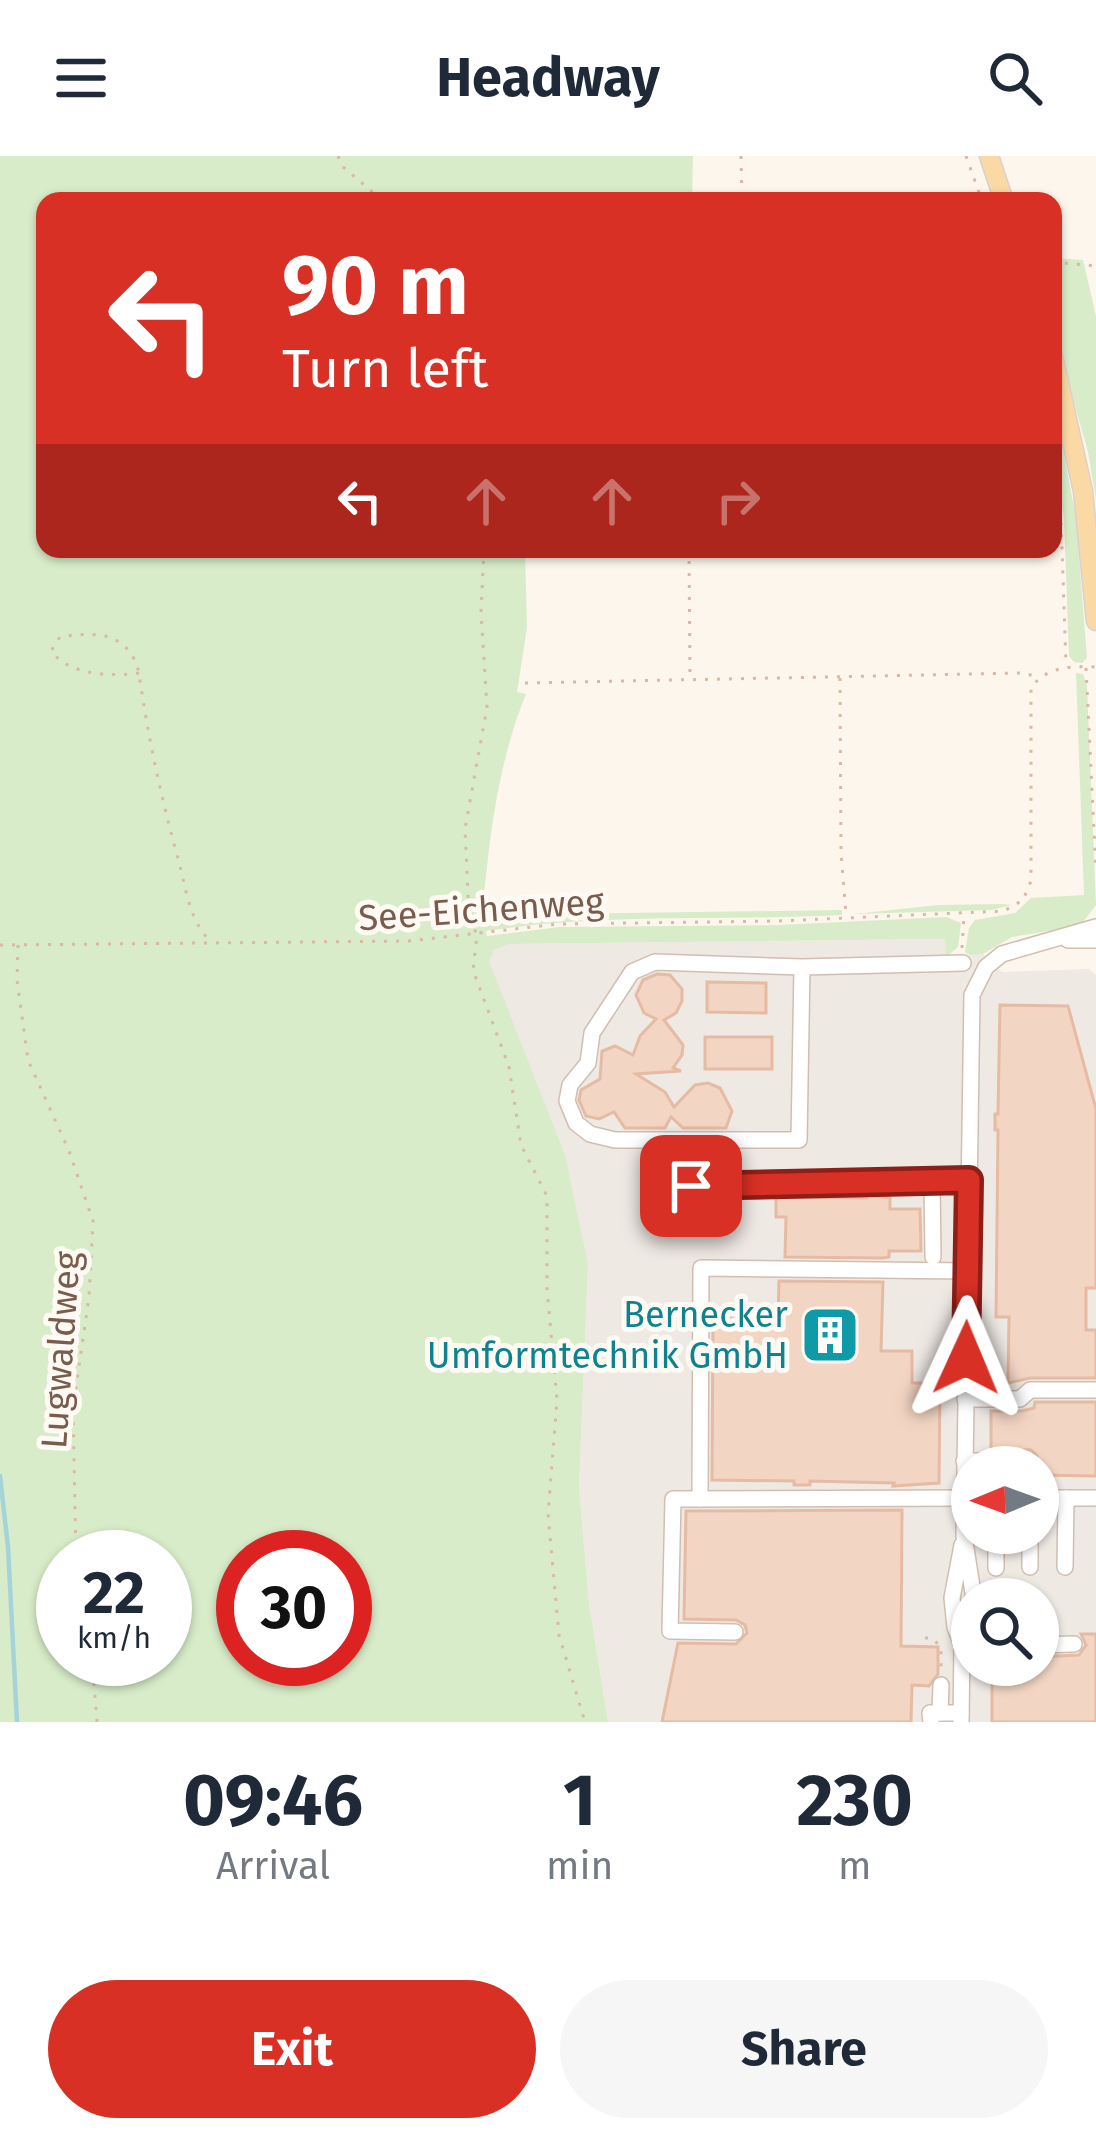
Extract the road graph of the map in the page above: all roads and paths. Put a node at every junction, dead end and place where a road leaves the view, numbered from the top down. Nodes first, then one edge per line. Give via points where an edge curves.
1 (338, 156) edge
2 (742, 156) edge
3 (966, 156) edge
4 (988, 156) edge
5 (372, 192) edge
6 (742, 192) edge
7 (979, 192) edge
8 (1001, 192) edge
9 (1062, 263) edge
10 (1096, 266) edge
11 (1062, 394) edge
12 (484, 558) edge
13 (689, 558) edge
14 (1059, 558) edge
15 (1096, 621) edge
16 (1066, 667) junction
17 (1086, 667) junction
18 (1096, 668) edge
19 (139, 673) junction
20 (840, 676) junction
21 (1039, 677) junction
22 (690, 679) junction
23 (525, 682) dead end
24 (1096, 685) edge
25 (1088, 686) junction
26 (1096, 871) edge
27 (964, 914) junction
28 (847, 917) junction
29 (1093, 934) edge
30 (477, 935) junction
31 (212, 944) junction
32 (0, 945) edge
33 (18, 945) junction
34 (963, 963) joint
35 (802, 967) junction
36 (783, 1167) dead end
37 (969, 1180) junction
38 (932, 1182) junction
39 (783, 1185) junction
40 (691, 1186) dead end
41 (933, 1257) dead end
42 (968, 1271) junction
43 (1096, 1390) edge
44 (965, 1399) junction
45 (964, 1446) edge
46 (951, 1498) edge
47 (1059, 1498) edge
48 (1066, 1498) junction
49 (1096, 1498) edge
50 (700, 1499) junction
51 (75, 1530) edge
52 (996, 1554) edge
53 (1030, 1554) edge
54 (1030, 1567) dead end
55 (1065, 1567) dead end
56 (996, 1568) dead end
57 (735, 1632) dead end
58 (925, 1638) dead end
59 (1059, 1644) edge
60 (1074, 1644) dead end
61 (941, 1685) joint
62 (94, 1686) edge
63 (964, 1686) edge
64 (935, 1717) edge
65 (962, 1717) edge
66 (97, 1722) edge
67 (585, 1722) edge

1 - 5 path
2 - 6 path
3 - 7 path
4 - 8 main road
9 - 10 path
11 - 15 main road via 1081,475
12 - 30 path via 487,707 465,829
13 - 22 path
14 - 16 path
16 - 17 path
16 - 21 path
17 - 18 path
17 - 25 path
19 - 19 path via 115,636 60,638 51,651 84,671
19 - 31 path via 164,813 194,921
20 - 21 path
20 - 22 path
20 - 28 path
21 - 27 path, See-Eichenweg via 1028,704 1029,889 1012,908
22 - 23 path
24 - 25 path
25 - 26 path
27 - 28 path, See-Eichenweg
27 - 34 path
28 - 30 path, See-Eichenweg via 558,924
29 - 37 street via 1002,953 973,990
30 - 31 path, See-Eichenweg
30 - 67 path via 473,970 509,1067 521,1145 547,1196 557,1400 548,1514 559,1636
31 - 33 path, See-Eichenweg
32 - 33 path, See-Eichenweg
33 - 51 path, Lugwaldweg via 28,1060 93,1221 73,1408
34 - 35 street
35 - 35 street via 799,1140 638,1143 590,1134 576,1123 570,1085 632,972 655,962
36 - 39 street
37 - 38 street
37 - 42 street
38 - 39 street via 912,1174
38 - 41 street
39 - 40 street
42 - 44 street
42 - 50 street via 701,1268
43 - 44 street
44 - 45 street
46 - 50 street
47 - 48 street
48 - 49 street
48 - 55 street
50 - 57 street via 673,1499 670,1631
52 - 56 street
53 - 54 street
58 - 61 path via 941,1647
59 - 60 street
61 - 64 street
62 - 66 path
63 - 65 street
64 - 65 street

